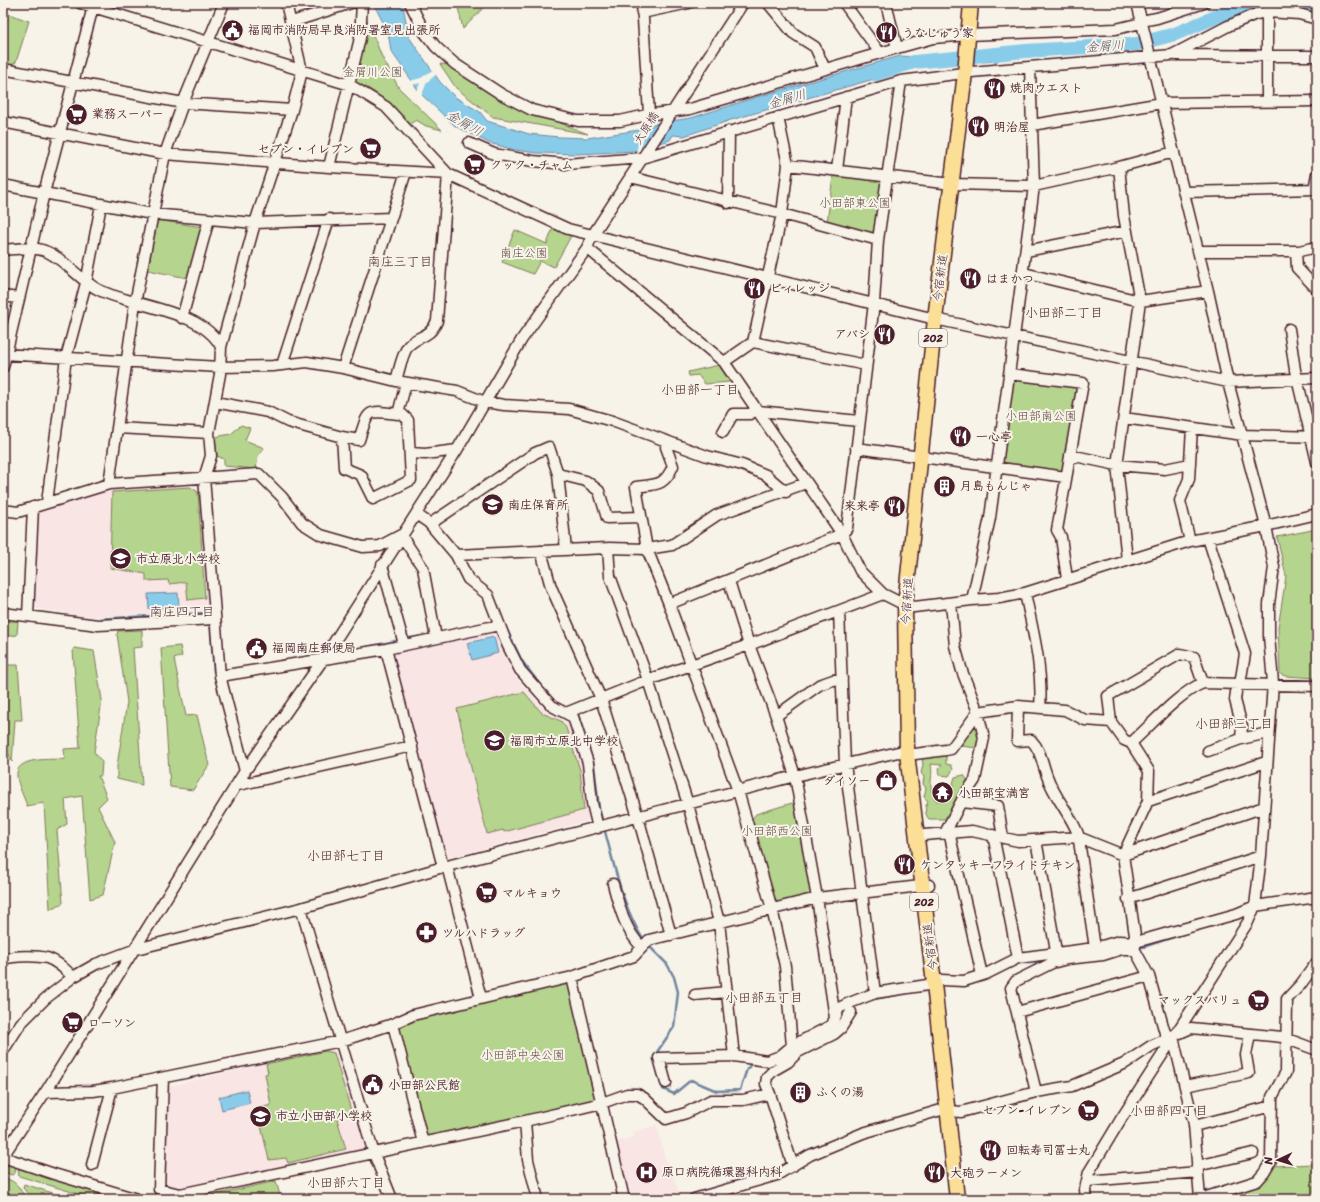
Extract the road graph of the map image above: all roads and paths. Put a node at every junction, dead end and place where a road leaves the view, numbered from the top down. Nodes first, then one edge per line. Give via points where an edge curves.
1 (80, 3) edge
2 (224, 3) edge
3 (286, 3) edge
4 (351, 3) edge
5 (362, 3) edge
6 (410, 3) edge
7 (689, 3) edge
8 (743, 3) edge
9 (768, 3) edge
10 (844, 3) edge
11 (886, 3) edge
12 (971, 3) edge
13 (978, 3) edge
14 (1136, 3) edge
15 (1204, 3) edge
16 (93, 5) edge
17 (642, 8) edge
18 (1267, 12) junction
19 (1317, 20) edge
20 (292, 22) junction
21 (1141, 22) junction
22 (971, 36) junction
23 (208, 43) junction
24 (897, 48) junction
25 (880, 53) junction
26 (1172, 55) junction
27 (1267, 55) junction
28 (1317, 56) edge
29 (1151, 58) junction
30 (1030, 67) junction
31 (3, 69) edge
32 (825, 69) junction
33 (302, 70) junction
34 (967, 72) junction
35 (901, 81) junction
36 (72, 82) junction
37 (350, 85) junction
38 (846, 97) junction
39 (1267, 101) junction
40 (1317, 101) edge
41 (183, 103) junction
42 (1162, 103) junction
43 (292, 110) junction
44 (671, 112) junction
45 (649, 114) junction
46 (778, 117) junction
47 (3, 122) edge
48 (1032, 125) junction
49 (729, 131) junction
50 (59, 133) junction
51 (469, 143) dead end
52 (1174, 152) junction
53 (165, 154) junction
54 (642, 158) junction
55 (274, 162) junction
56 (788, 165) junction
57 (329, 167) junction
58 (1119, 167) junction
59 (837, 170) junction
60 (406, 172) junction
61 (448, 174) junction
62 (1317, 174) edge
63 (889, 176) junction
64 (630, 177) junction
65 (956, 184) junction
66 (3, 185) edge
67 (1034, 186) junction
68 (1316, 189) edge
69 (1184, 192) junction
70 (44, 193) junction
71 (728, 202) junction
72 (101, 205) junction
73 (152, 214) junction
74 (782, 214) junction
75 (391, 218) junction
76 (209, 219) junction
77 (329, 219) junction
78 (255, 223) junction
79 (1127, 231) junction
80 (592, 236) junction
81 (878, 240) junction
82 (1317, 247) edge
83 (587, 248) junction
84 (30, 249) junction
85 (3, 250) edge
86 (1296, 250) junction
87 (1026, 251) junction
88 (1198, 251) junction
89 (1024, 273) junction
90 (767, 278) junction
91 (86, 283) junction
92 (1317, 289) edge
93 (1208, 291) junction
94 (3, 296) edge
95 (18, 298) junction
96 (1140, 301) junction
97 (874, 303) junction
98 (135, 304) junction
99 (182, 318) junction
100 (938, 319) junction
101 (1289, 329) dead end
102 (1015, 336) junction
103 (753, 342) junction
104 (221, 347) junction
105 (4, 355) edge
106 (66, 358) junction
107 (1131, 360) junction
108 (127, 362) junction
109 (724, 362) junction
110 (282, 365) junction
111 (866, 365) junction
112 (3, 367) edge
113 (219, 367) junction
114 (342, 368) junction
115 (1010, 374) junction
116 (1317, 378) edge
117 (1297, 379) junction
118 (401, 382) junction
119 (1228, 382) junction
120 (215, 402) junction
121 (485, 402) junction
122 (757, 410) junction
123 (398, 414) junction
124 (1124, 418) junction
125 (859, 421) junction
126 (117, 428) junction
127 (1192, 428) junction
128 (723, 432) dead end
129 (209, 433) junction
130 (1243, 435) junction
131 (342, 437) junction
132 (1314, 437) edge
133 (667, 440) junction
134 (856, 448) junction
135 (457, 450) junction
136 (410, 453) junction
137 (1070, 456) junction
138 (924, 457) junction
139 (1317, 462) edge
140 (1190, 464) junction
141 (1118, 465) junction
142 (997, 467) junction
143 (558, 474) junction
144 (1066, 477) junction
145 (204, 478) junction
146 (806, 483) junction
147 (109, 484) junction
148 (786, 492) junction
149 (47, 502) junction
150 (32, 507) junction
151 (3, 510) edge
152 (416, 514) junction
153 (1317, 514) edge
154 (641, 517) junction
155 (430, 524) junction
156 (1266, 526) junction
157 (842, 534) junction
158 (402, 535) junction
159 (1208, 538) junction
160 (1190, 541) junction
161 (608, 548) junction
162 (647, 549) junction
163 (566, 550) junction
164 (541, 551) junction
165 (456, 555) junction
166 (1127, 560) junction
167 (382, 564) junction
168 (1067, 579) junction
169 (729, 581) junction
170 (1025, 593) junction
171 (883, 594) junction
172 (972, 600) junction
173 (952, 603) junction
174 (669, 604) junction
175 (910, 606) junction
176 (28, 611) junction
177 (839, 611) junction
178 (3, 613) edge
179 (215, 619) junction
180 (498, 621) junction
181 (436, 634) junction
182 (403, 640) junction
183 (749, 645) junction
184 (386, 649) junction
185 (322, 661) junction
186 (692, 665) junction
187 (220, 672) junction
188 (842, 679) junction
189 (648, 680) junction
190 (1203, 683) junction
191 (1273, 683) junction
192 (1239, 684) junction
193 (1317, 686) edge
194 (601, 699) junction
195 (1018, 706) junction
196 (1040, 708) junction
197 (978, 712) junction
198 (566, 713) junction
199 (776, 716) junction
200 (1111, 722) junction
201 (1268, 733) junction
202 (1241, 739) junction
203 (1131, 744) junction
204 (412, 746) junction
205 (1208, 751) dead end
206 (911, 753) junction
207 (1266, 762) junction
208 (845, 764) junction
209 (245, 772) junction
210 (795, 776) junction
211 (238, 785) junction
212 (738, 791) junction
213 (1148, 800) junction
214 (961, 802) junction
215 (688, 804) junction
216 (1264, 807) junction
217 (638, 817) junction
218 (602, 827) junction
219 (947, 832) junction
220 (924, 835) junction
221 (993, 836) junction
222 (1078, 837) junction
223 (1003, 838) junction
224 (1036, 840) junction
225 (1123, 855) junction
226 (1261, 856) junction
227 (445, 866) junction
228 (613, 884) dead end
229 (925, 885) junction
230 (862, 892) junction
231 (1317, 897) edge
232 (817, 898) junction
233 (1128, 899) junction
234 (1255, 906) junction
235 (301, 908) junction
236 (772, 909) junction
237 (718, 922) junction
238 (671, 935) junction
239 (646, 943) junction
240 (1120, 945) junction
241 (1135, 947) junction
242 (1095, 948) junction
243 (136, 949) junction
244 (1056, 951) junction
245 (1018, 958) junction
246 (3, 959) edge
247 (1317, 962) edge
248 (982, 975) junction
249 (73, 976) junction
250 (1149, 976) junction
251 (572, 977) junction
252 (938, 982) junction
253 (727, 992) junction
254 (875, 993) junction
255 (695, 995) dead end
256 (481, 998) junction
257 (850, 1012) dead end
258 (1017, 1012) junction
259 (835, 1018) junction
260 (393, 1024) junction
261 (1250, 1034) junction
262 (1173, 1037) junction
263 (1288, 1038) junction
264 (341, 1041) junction
265 (792, 1046) junction
266 (1315, 1049) edge
267 (3, 1051) edge
268 (734, 1056) junction
269 (163, 1078) junction
270 (666, 1083) dead end
271 (1185, 1086) junction
272 (112, 1088) junction
273 (46, 1092) junction
274 (1036, 1092) junction
275 (770, 1094) junction
276 (602, 1103) junction
277 (1272, 1106) junction
278 (951, 1111) junction
279 (524, 1121) junction
280 (1194, 1126) junction
281 (423, 1143) junction
282 (1253, 1153) dead end
283 (374, 1154) junction
284 (3, 1156) edge
285 (92, 1165) dead end
286 (793, 1166) junction
287 (1197, 1169) junction
288 (1087, 1181) junction
289 (137, 1199) edge
290 (392, 1199) edge
291 (538, 1199) edge
292 (624, 1199) edge
293 (694, 1199) edge
294 (957, 1199) edge
295 (965, 1199) edge
296 (1086, 1199) edge
297 (1200, 1199) edge

1 - 16 street
2 - 23 street
3 - 20 street
4 - 20 street
5 - 37 street via 360,38
6 - 45 street via 422,28 447,57 501,94 532,110 578,122 620,121
7 - 17 street
8 - 44 street, 大原橋
9 - 32 street via 794,33 815,47
10 - 25 street
11 - 24 street
12 - 22 highway, 今宿新道 / 202
13 - 22 highway, 今宿新道 / 202
14 - 21 street
15 - 21 street
16 - 23 street
16 - 36 street
17 - 45 street
18 - 19 street via 1299,14
18 - 26 street via 1235,23
18 - 27 street
20 - 33 street
21 - 22 street via 1116,29
21 - 29 street
22 - 24 street via 933,38
22 - 34 highway, 今宿新道 / 202
23 - 33 street
23 - 41 street
24 - 25 street
25 - 32 street
26 - 27 street
26 - 29 street
27 - 28 street
27 - 39 street
29 - 30 street
29 - 42 street
30 - 34 street
30 - 48 street
31 - 36 street
32 - 44 street
33 - 37 street
33 - 43 street
34 - 35 street
34 - 65 highway, 今宿新道 / 202
35 - 38 street
35 - 63 street
36 - 41 street
36 - 50 street
37 - 57 street
37 - 61 street via 386,107
38 - 46 street
38 - 59 street
39 - 40 street
39 - 42 street
41 - 43 street
41 - 53 street
42 - 48 street
42 - 52 street
43 - 55 street
44 - 45 street
44 - 54 street, 大原橋
46 - 49 street
46 - 56 street
47 - 50 street
48 - 67 street
49 - 54 street
49 - 71 street
50 - 53 street
50 - 70 street
51 - 54 street via 494,154 533,162 566,164
52 - 58 street
52 - 69 street
53 - 55 street
53 - 73 street
54 - 64 street, 大原橋
55 - 57 street
55 - 78 street
56 - 59 street
56 - 74 street
57 - 60 street
58 - 67 street
58 - 79 street
59 - 63 street
60 - 61 street
60 - 75 street
61 - 80 street via 568,229
61 - 118 street via 437,321 433,330 425,337 407,347
62 - 68 street
63 - 65 street
63 - 81 street
64 - 71 street
64 - 80 street, 大原橋
65 - 67 street
65 - 100 highway, 今宿新道 / 202
66 - 70 street
67 - 87 street
68 - 69 street
69 - 88 street
70 - 72 street
70 - 84 street
71 - 74 street
72 - 73 street
72 - 91 street
73 - 76 street
73 - 98 street
74 - 81 street
74 - 90 street
75 - 77 street
75 - 114 street
76 - 78 street
76 - 99 street
77 - 78 street
77 - 110 street
78 - 104 street
79 - 87 street
79 - 96 street
80 - 83 street, 大原橋
80 - 90 street
81 - 97 street
82 - 86 street
83 - 109 street
83 - 121 street, 大原橋 via 522,339
84 - 85 street
84 - 91 street via 46,251
84 - 95 street
86 - 88 street
86 - 92 street via 1297,268
87 - 89 street
88 - 93 street
89 - 96 street
89 - 102 street
90 - 97 street
90 - 103 street
91 - 98 street
91 - 106 street
93 - 96 street
93 - 119 street
94 - 95 street
95 - 105 street
96 - 107 street
97 - 100 street
97 - 111 street
98 - 99 street
98 - 108 street
99 - 104 street via 198,324 217,339
100 - 102 street
100 - 138 highway, 今宿新道 / 202
101 - 117 street
102 - 107 street
102 - 115 street
103 - 109 street
103 - 111 street
104 - 113 street
105 - 106 street
105 - 112 street
106 - 108 street
106 - 149 street
107 - 119 street
107 - 124 street
108 - 113 street
108 - 126 street
109 - 122 street
110 - 113 street
110 - 114 street via 307,362
111 - 125 street
113 - 120 street
114 - 118 street
115 - 137 street via 1083,383
115 - 142 street
116 - 117 street
117 - 119 street
117 - 132 street
118 - 121 street via 457,391
118 - 123 street
119 - 130 street
120 - 129 street
120 - 131 street via 268,412 288,422
121 - 133 street via 569,409
121 - 135 street, 大原橋
122 - 125 street
122 - 128 street via 750,414 733,414
122 - 146 street
123 - 131 street via 374,411 368,415 359,440
123 - 136 street via 404,415 408,420
124 - 127 street
124 - 141 street
125 - 134 street
126 - 129 street
126 - 147 street
127 - 130 street
127 - 140 street
129 - 145 street via 211,456
130 - 132 street
130 - 156 street
131 - 136 street via 344,468 361,475 373,499 411,480
132 - 139 street
133 - 148 street via 766,475
133 - 154 street via 666,447 673,466 668,478 659,483 636,487
134 - 138 street
134 - 157 street via 847,528
135 - 136 street
135 - 152 street, 大原橋
137 - 141 street
137 - 144 street
138 - 142 street
138 - 175 highway, 今宿新道 / 202
140 - 141 street via 1165,469
140 - 160 street via 1189,478 1180,502
141 - 166 street
142 - 144 street
142 - 172 street via 990,518
143 - 154 street via 586,481 599,491 607,518
143 - 155 street via 549,447 535,453
143 - 163 street
144 - 168 street via 1057,530 1061,537
145 - 147 street
145 - 158 street via 259,474 282,497 302,523 321,535 363,547 380,546
145 - 179 street
146 - 148 street
146 - 157 street
147 - 149 street
148 - 162 street via 717,516 672,545
149 - 150 street
150 - 151 street via 18,512
150 - 176 street
152 - 155 street
152 - 158 street, 大原橋
153 - 156 street
154 - 162 street
155 - 165 street
156 - 159 street
156 - 191 street via 1274,567 1269,604
157 - 169 street
157 - 171 street via 860,571
158 - 167 street, 大原橋
158 - 181 street via 422,568
159 - 160 street
159 - 192 street via 1244,654
160 - 166 street
161 - 162 street
161 - 163 street
161 - 189 street via 610,576
162 - 174 street
163 - 164 street
164 - 165 street
164 - 194 street via 551,586
165 - 180 street via 468,579 488,595
166 - 168 street
167 - 182 street
167 - 185 street, 大原橋
168 - 170 street
169 - 174 street
169 - 183 street
170 - 172 street
170 - 196 street via 1039,656 1042,685
171 - 175 street
171 - 177 street
172 - 173 street
173 - 175 street
173 - 197 street via 955,646
174 - 186 street
175 - 206 highway, 今宿新道 / 202
176 - 178 street
176 - 179 street via 98,625
177 - 183 street
177 - 188 street
179 - 187 street
180 - 181 street
180 - 198 street via 520,670 552,706
181 - 182 street
182 - 184 street
183 - 186 street
183 - 199 street
184 - 185 street
184 - 204 street
185 - 187 street
185 - 209 street, 大原橋
186 - 189 street
186 - 212 street
187 - 209 street
188 - 199 street via 819,685
188 - 208 street
189 - 194 street
189 - 215 street
190 - 192 street
190 - 200 street via 1194,657 1180,654 1108,696
190 - 203 street via 1185,694
191 - 192 street
191 - 193 street
191 - 201 street
192 - 202 street via 1235,700 1242,726
194 - 198 street
194 - 217 street
195 - 196 street
195 - 197 street
195 - 222 street via 1017,741 1031,740 1038,746 1048,778 1073,820
196 - 200 street via 1065,710 1085,720
197 - 206 street via 951,749
197 - 214 street via 984,738 975,780
198 - 218 street via 573,717 588,763 592,803
199 - 210 street
200 - 203 street via 1124,740
201 - 202 street
201 - 207 street
202 - 205 street
203 - 213 street via 1149,771
204 - 211 street
204 - 227 street
206 - 208 street via 898,752
206 - 220 highway, 今宿新道 / 202
206 - 229 highway, 今宿新道 / 202
207 - 213 street
207 - 216 street
208 - 210 street
208 - 230 street
209 - 211 street, 大原橋
210 - 212 street
210 - 232 street
211 - 243 street, 大原橋
212 - 215 street
212 - 236 street
213 - 225 street
214 - 219 street
214 - 223 street via 998,806
215 - 217 street
215 - 237 street
216 - 225 street
216 - 226 street
217 - 218 street
217 - 238 street
218 - 227 street
219 - 220 street
219 - 221 street via 972,830
219 - 248 street
220 - 229 highway, 今宿新道 / 202
221 - 223 street
221 - 245 street
222 - 224 street
222 - 225 street
222 - 242 street
223 - 224 street via 1018,841
224 - 244 street
225 - 233 street
226 - 233 street
226 - 234 street
227 - 235 street
227 - 256 street
228 - 239 street via 634,940
229 - 230 street
229 - 252 highway, 今宿新道 / 202
230 - 232 street
230 - 254 street
231 - 234 street
232 - 236 street
232 - 259 street
233 - 241 street
234 - 241 street
234 - 262 street via 1248,922
235 - 243 street
235 - 264 street
236 - 237 street
236 - 265 street via 786,966
237 - 238 street
237 - 253 street
238 - 239 street
239 - 251 street via 634,956
240 - 241 street
240 - 242 street
240 - 258 street via 1103,955 1052,963 1016,981 1011,988
241 - 250 street
242 - 244 street
243 - 249 street
243 - 273 street, 大原橋
244 - 245 street
245 - 248 street
246 - 249 street via 47,958
247 - 263 street via 1287,999
248 - 252 street via 964,981
249 - 267 street via 45,999 22,1023
250 - 258 street
250 - 262 street via 1165,1033
251 - 256 street
251 - 276 street
252 - 254 street
252 - 278 highway, 今宿新道 / 202
253 - 255 street
253 - 268 street
254 - 259 street via 839,1008
256 - 260 street via 414,1015
257 - 275 street via 841,1028 834,1034 798,1052 767,1077 766,1084
258 - 274 street
259 - 265 street via 832,1025
260 - 264 street
260 - 281 street
261 - 262 street via 1191,1028
261 - 263 street
261 - 271 street via 1246,1056 1249,1073
262 - 271 street
262 - 274 street via 1151,1046 1103,1074 1072,1086
262 - 288 street via 1089,1172
263 - 266 street
263 - 277 street via 1286,1072 1272,1097
264 - 269 street
264 - 283 street
265 - 268 street via 780,1056 767,1061
268 - 270 street via 659,1058
269 - 272 street
269 - 283 street via 159,1189 180,1194
271 - 280 street
272 - 273 street
272 - 285 street
273 - 284 street, 大原橋
274 - 278 street via 961,1112
275 - 276 street via 743,1100 711,1100 686,1113 666,1119 637,1094 627,1094
275 - 286 street
276 - 279 street
276 - 292 street
277 - 280 street
277 - 297 street via 1271,1161 1264,1173 1257,1181
278 - 286 street via 941,1110 863,1133
278 - 294 highway, 今宿新道 / 202
278 - 295 highway, 今宿新道 / 202
279 - 281 street
279 - 291 street via 528,1160
280 - 287 street
281 - 283 street
282 - 287 street
283 - 290 street
284 - 289 street
286 - 293 street via 777,1175
287 - 288 street
287 - 297 street
288 - 296 street

